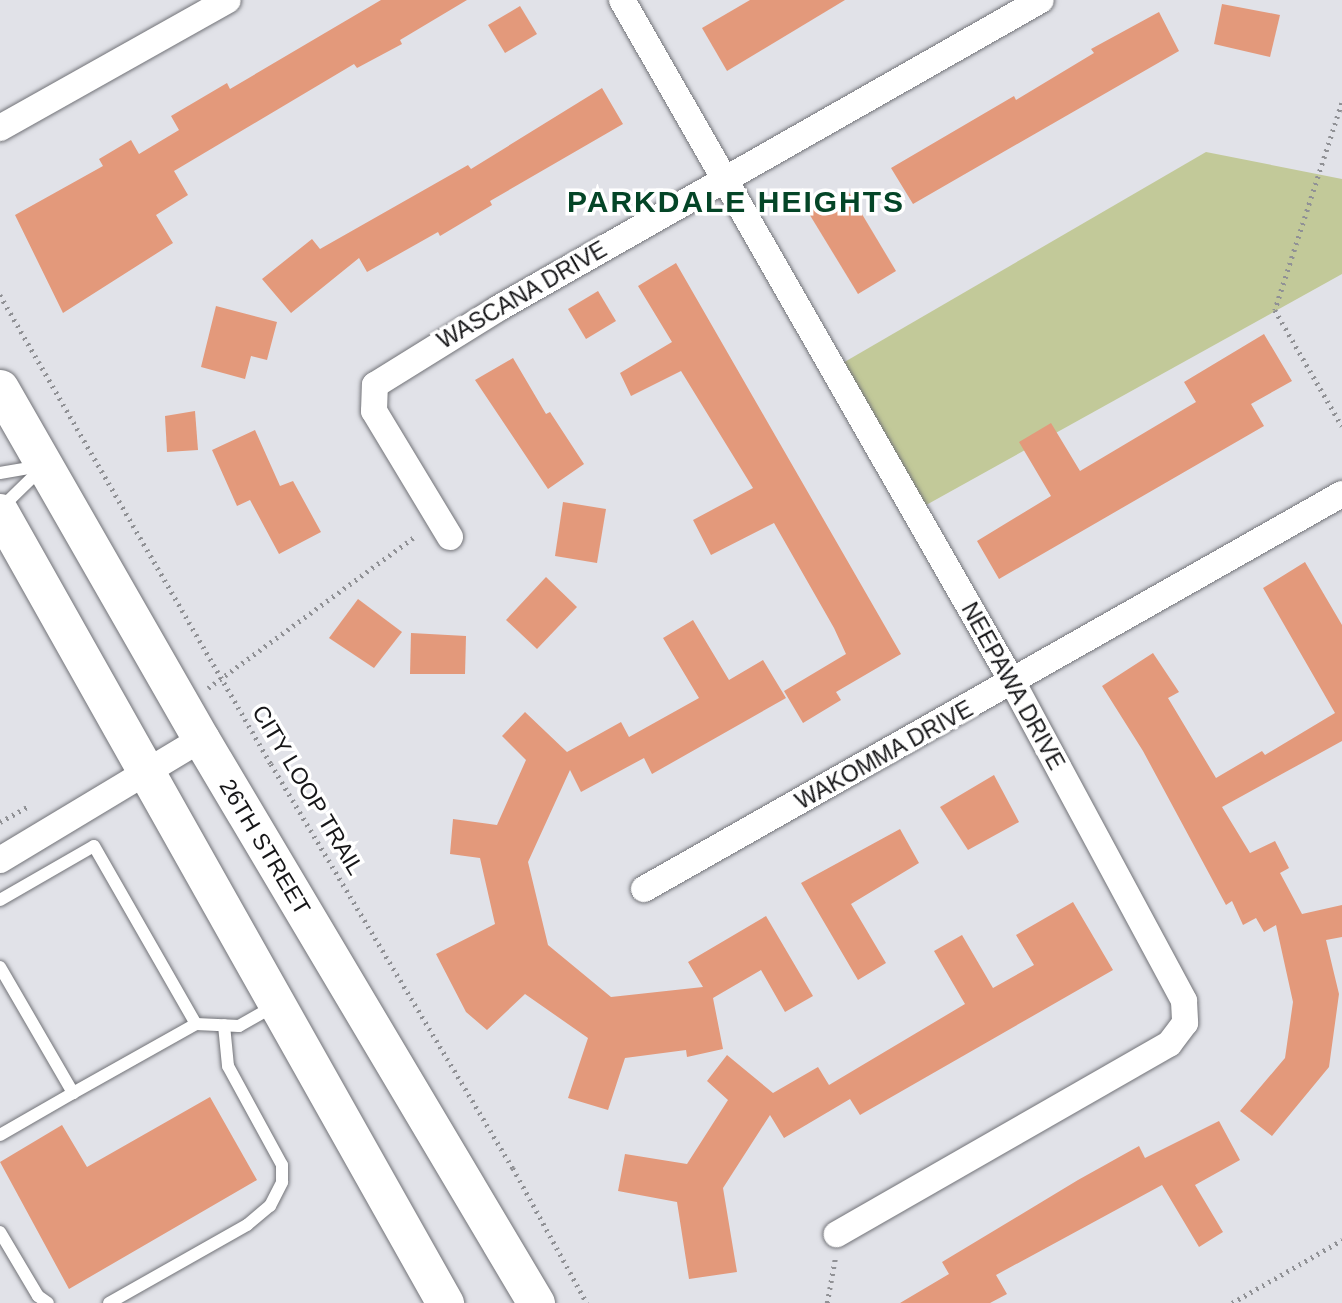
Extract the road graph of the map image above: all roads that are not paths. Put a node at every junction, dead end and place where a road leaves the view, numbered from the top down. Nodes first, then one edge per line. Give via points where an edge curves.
1 (228, 0) edge
2 (622, 0) edge
3 (1041, 0) edge
4 (0, 128) edge
5 (722, 179) junction
6 (0, 388) edge
7 (45, 466) junction
8 (0, 473) edge
9 (1342, 494) edge
10 (0, 511) edge
11 (445, 528) road end
12 (1013, 683) junction
13 (201, 740) junction
14 (148, 771) junction
15 (0, 860) edge
16 (644, 889) dead end
17 (0, 900) edge
18 (0, 967) edge
19 (274, 1006) junction
20 (196, 1024) junction
21 (224, 1025) junction
22 (73, 1093) junction
23 (0, 1135) edge
24 (0, 1232) edge
25 (837, 1234) road end
26 (48, 1303) edge
27 (109, 1303) edge
28 (445, 1303) edge
29 (536, 1303) edge

1 - 4 street
2 - 5 street, NEEPAWA DRIVE
3 - 5 street, WASCANA DRIVE
5 - 11 street, WASCANA DRIVE via 375,385 374,411
5 - 12 street, NEEPAWA DRIVE
6 - 7 street, 26TH STREET
7 - 8 lane
7 - 10 lane
7 - 13 street, 26TH STREET
9 - 12 street, WAKOMMA DRIVE
10 - 14 street
12 - 16 street, WAKOMMA DRIVE
12 - 25 street, NEEPAWA DRIVE via 1184,1001 1185,1023 1169,1044
13 - 14 street
13 - 29 street, 26TH STREET
14 - 15 street
14 - 19 street
17 - 20 lane via 94,846
18 - 22 lane
19 - 21 lane via 239,1026
19 - 28 street
20 - 21 lane
20 - 22 lane
21 - 27 lane via 228,1066 282,1165 282,1182 270,1206 247,1225
22 - 23 lane
24 - 26 lane via 38,1296

